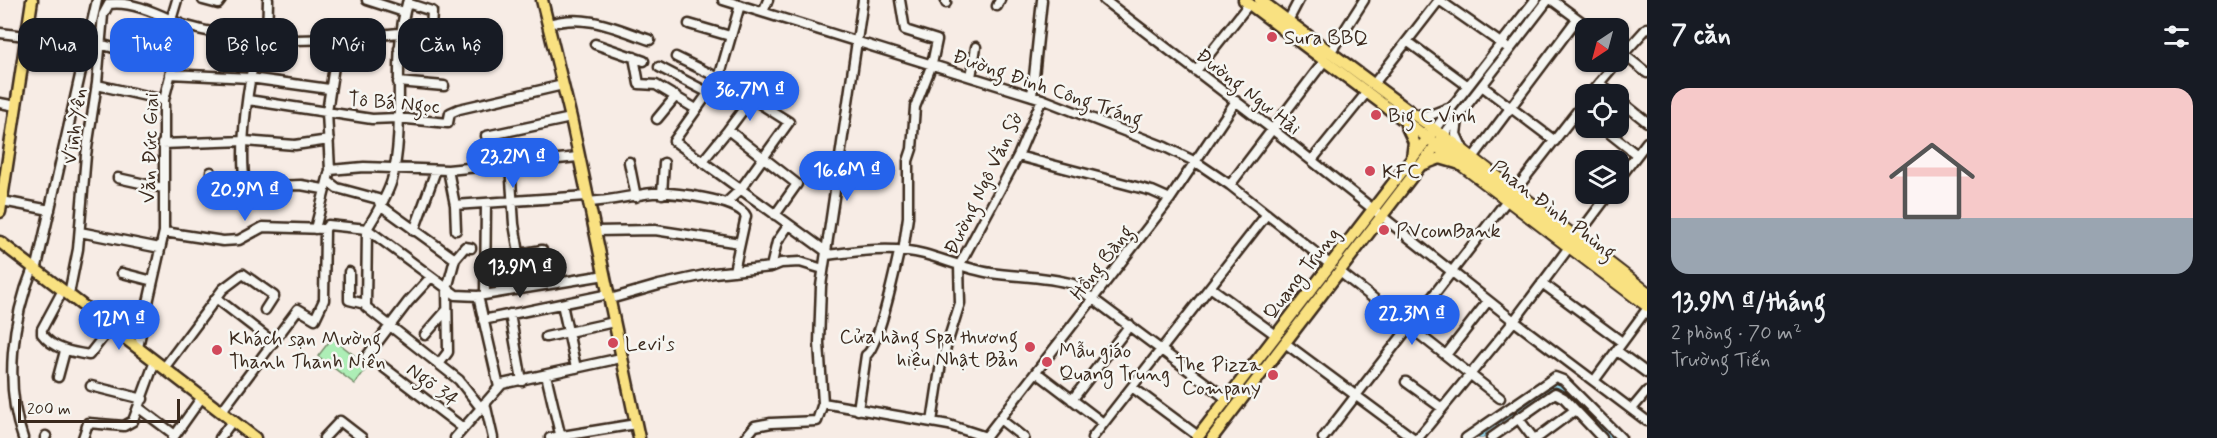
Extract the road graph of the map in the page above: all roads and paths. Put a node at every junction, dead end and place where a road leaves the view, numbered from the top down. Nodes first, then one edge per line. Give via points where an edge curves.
1 (32, 0) edge
2 (97, 0) edge
3 (177, 0) edge
4 (203, 0) edge
5 (221, 0) edge
6 (268, 0) edge
7 (367, 0) edge
8 (542, 0) edge
9 (723, 0) edge
10 (768, 0) edge
11 (863, 0) edge
12 (900, 0) edge
13 (1042, 0) edge
14 (1104, 0) edge
15 (1299, 0) edge
16 (1364, 0) edge
17 (1439, 0) edge
18 (1535, 0) edge
19 (1550, 0) edge
20 (1251, 1) edge
21 (406, 5) edge
22 (740, 5) junction
23 (763, 12) junction
24 (29, 18) edge
25 (166, 18) edge
26 (172, 18) edge
27 (266, 18) edge
28 (432, 18) edge
29 (1576, 18) edge
30 (1575, 22) edge
31 (549, 24) junction
32 (689, 24) dead end
33 (1285, 25) junction
34 (1647, 28) edge
35 (0, 33) edge
36 (18, 35) edge
37 (730, 36) junction
38 (650, 40) dead end
39 (856, 40) junction
40 (1407, 41) junction
41 (100, 44) junction
42 (595, 44) dead end
43 (1501, 44) junction
44 (976, 47) dead end
45 (1629, 47) edge
46 (110, 48) edge
47 (1510, 50) junction
48 (634, 57) junction
49 (676, 57) dead end
50 (1327, 57) junction
51 (644, 61) dead end
52 (1629, 62) edge
53 (932, 64) junction
54 (659, 67) dead end
55 (1196, 70) junction
56 (21, 72) edge
57 (170, 72) edge
58 (190, 72) edge
59 (252, 72) edge
60 (331, 72) edge
61 (398, 72) edge
62 (1607, 72) edge
63 (1647, 73) edge
64 (971, 77) junction
65 (250, 78) junction
66 (719, 78) junction
67 (398, 82) junction
68 (1599, 82) joint
69 (1602, 84) edge
70 (97, 85) junction
71 (563, 85) junction
72 (444, 86) dead end
73 (1482, 86) junction
74 (1468, 87) junction
75 (1370, 88) junction
76 (328, 89) junction
77 (709, 93) junction
78 (676, 96) junction
79 (1032, 96) junction
80 (752, 98) junction
81 (1042, 99) junction
82 (164, 100) junction
83 (248, 100) junction
84 (1236, 101) junction
85 (1455, 103) junction
86 (0, 104) edge
87 (16, 106) junction
88 (1511, 107) junction
89 (1629, 108) edge
90 (696, 109) junction
91 (1463, 109) junction
92 (327, 112) junction
93 (1406, 116) junction
94 (397, 118) junction
95 (571, 118) junction
96 (657, 119) dead end
97 (1575, 119) edge
98 (1647, 122) edge
99 (1272, 129) junction
100 (728, 130) junction
101 (486, 136) dead end
102 (1435, 137) junction
103 (1616, 138) edge
104 (328, 140) junction
105 (245, 141) junction
106 (1555, 141) junction
107 (1647, 142) edge
108 (162, 144) junction
109 (1637, 155) junction
110 (1018, 156) junction
111 (578, 157) junction
112 (764, 159) junction
113 (1312, 160) junction
114 (1468, 160) junction
115 (629, 162) dead end
116 (702, 162) junction
117 (1196, 162) junction
118 (664, 163) dead end
119 (1415, 164) junction
120 (510, 165) junction
121 (1629, 166) edge
122 (394, 169) junction
123 (330, 170) junction
124 (436, 170) junction
125 (448, 170) junction
126 (211, 172) dead end
127 (118, 178) dead end
128 (244, 183) junction
129 (1230, 185) junction
130 (326, 186) junction
131 (163, 188) junction
132 (740, 190) junction
133 (662, 194) junction
134 (1511, 196) junction
135 (636, 197) junction
136 (588, 199) junction
137 (1170, 199) junction
138 (514, 202) junction
139 (726, 203) junction
140 (486, 204) junction
141 (1602, 204) edge
142 (380, 205) junction
143 (455, 205) junction
144 (1, 206) edge
145 (50, 210) junction
146 (1378, 213) junction
147 (1267, 214) junction
148 (775, 215) junction
149 (788, 226) junction
150 (320, 229) junction
151 (367, 229) junction
152 (456, 230) dead end
153 (414, 231) junction
154 (595, 231) junction
155 (80, 232) junction
156 (164, 232) junction
157 (0, 242) edge
158 (1573, 242) junction
159 (740, 243) junction
160 (160, 248) junction
161 (471, 248) dead end
162 (542, 250) dead end
163 (901, 252) junction
164 (520, 254) junction
165 (827, 254) junction
166 (455, 259) junction
167 (959, 266) junction
168 (771, 267) junction
169 (1336, 268) junction
170 (35, 269) junction
171 (823, 269) junction
172 (734, 271) junction
173 (1453, 271) junction
174 (349, 272) dead end
175 (122, 273) dead end
176 (605, 275) junction
177 (431, 277) junction
178 (153, 281) junction
179 (1542, 283) junction
180 (525, 287) junction
181 (1210, 287) junction
182 (447, 289) junction
183 (66, 292) junction
184 (1647, 293) edge
185 (482, 295) junction
186 (609, 297) junction
187 (1094, 297) junction
188 (216, 298) junction
189 (1488, 301) junction
190 (364, 304) junction
191 (562, 304) junction
192 (1647, 307) edge
193 (265, 310) dead end
194 (446, 311) junction
195 (510, 314) junction
196 (483, 320) junction
197 (1514, 321) junction
198 (614, 322) junction
199 (1130, 325) junction
200 (111, 327) junction
201 (389, 327) junction
202 (1408, 327) junction
203 (568, 332) junction
204 (425, 335) dead end
205 (1276, 336) junction
206 (546, 337) dead end
207 (273, 342) junction
208 (1622, 342) junction
209 (1285, 343) junction
210 (138, 347) junction
211 (1162, 349) junction
212 (64, 351) junction
213 (1617, 351) junction
214 (1446, 355) junction
215 (367, 356) dead end
216 (621, 358) junction
217 (159, 364) junction
218 (439, 364) junction
219 (382, 366) dead end
220 (576, 368) junction
221 (1036, 372) junction
222 (1647, 373) edge
223 (1469, 374) junction
224 (546, 375) junction
225 (58, 377) dead end
226 (522, 381) junction
227 (1594, 381) junction
228 (1406, 382) dead end
229 (90, 386) dead end
230 (499, 387) junction
231 (1132, 387) junction
232 (1647, 391) edge
233 (1354, 395) junction
234 (202, 398) junction
235 (143, 399) junction
236 (1227, 399) junction
237 (1500, 399) dead end
238 (1072, 400) junction
239 (823, 403) junction
240 (483, 405) junction
241 (139, 408) junction
242 (1442, 408) junction
243 (1632, 409) junction
244 (858, 410) junction
245 (1575, 410) junction
246 (221, 412) junction
247 (1518, 418) junction
248 (1000, 419) junction
249 (232, 420) junction
250 (1647, 421) edge
251 (932, 422) junction
252 (1103, 423) junction
253 (636, 424) junction
254 (463, 428) junction
255 (174, 436) edge
256 (560, 437) edge
257 (986, 437) edge
258 (1198, 437) edge
259 (23, 438) edge
260 (83, 438) edge
261 (220, 438) edge
262 (255, 438) edge
263 (324, 438) edge
264 (362, 438) edge
265 (455, 438) edge
266 (493, 438) edge
267 (550, 438) edge
268 (639, 438) edge
269 (745, 438) edge
270 (1024, 438) edge
271 (1092, 438) edge
272 (1212, 438) edge
273 (1323, 438) edge
274 (1413, 438) edge
275 (1418, 438) edge
276 (1466, 438) edge
277 (1491, 438) edge
278 (1535, 438) edge
279 (1602, 438) edge
280 (1622, 438) edge

1 - 24 main road
2 - 145 street
3 - 26 street
4 - 5 street via 218,4
6 - 27 street
7 - 21 street
8 - 31 main road
9 - 22 street, Đường Đinh Công Tráng
10 - 23 street
11 - 39 street
12 - 53 street via 905,30 937,40
13 - 79 street
14 - 55 street, Đường Ngư Hải
15 - 33 street
16 - 50 street
17 - 40 street
17 - 43 street
18 - 43 street
19 - 29 street
19 - 47 street
20 - 33 main road
20 - 55 street
21 - 28 street via 432,11
22 - 23 street, Đường Đinh Công Tráng
22 - 37 street
23 - 39 street, Đường Đinh Công Tráng
25 - 41 street, Vĩnh Yên via 144,9 109,4 103,15
30 - 88 street
31 - 38 street via 568,19 591,20
31 - 71 main road
32 - 37 street
33 - 50 main road
34 - 45 street
35 - 36 street
37 - 66 street
39 - 53 street, Đường Đinh Công Tráng
39 - 165 street
40 - 74 street
40 - 75 street
41 - 46 street
41 - 70 street, Vĩnh Yên
42 - 48 street
43 - 47 street
43 - 74 street
44 - 64 street
47 - 73 street
48 - 51 street
48 - 78 street via 639,84 656,84
49 - 66 street
50 - 75 main road
50 - 99 street
52 - 63 street
53 - 64 street, Đường Đinh Công Tráng
53 - 163 street via 915,107 908,161 908,217
54 - 77 street
55 - 84 street, Đường Ngư Hải
56 - 87 main road
57 - 82 street, Văn Đức Giai
58 - 65 street
59 - 65 street
60 - 76 street
61 - 67 street
62 - 68 street
64 - 79 street, Đường Đinh Công Tráng
65 - 76 street
65 - 83 street
66 - 77 street
66 - 80 street
67 - 72 street
67 - 94 street
68 - 69 street
70 - 82 street
70 - 155 street, Vĩnh Yên
71 - 94 street, Tô Bá Ngọc via 459,109 450,113 448,123
71 - 95 main road
73 - 88 street
73 - 91 street
74 - 85 street
75 - 93 main road
75 - 113 street
76 - 92 street
77 - 90 street
78 - 90 street
78 - 96 street
79 - 81 street, Đường Đinh Công Tráng
80 - 100 street
80 - 112 street via 789,123
81 - 110 street, Đường Ngô Văn Sở
81 - 117 street, Đường Đinh Công Tráng
82 - 108 street, Văn Đức Giai
83 - 92 street, Tô Bá Ngọc
83 - 105 street
84 - 99 street, Đường Ngư Hải
84 - 117 street, Hồng Bàng
85 - 91 street
85 - 93 street via 1438,114
85 - 102 street
86 - 87 street
87 - 144 main road
88 - 106 street
88 - 114 street
89 - 98 street
90 - 116 street via 674,141
91 - 102 street
91 - 114 street via 1456,134
92 - 94 street, Tô Bá Ngọc via 372,119
92 - 104 street
93 - 102 main road
93 - 119 main road via 1414,142
94 - 122 street
95 - 101 street
95 - 111 main road
97 - 106 street
99 - 113 street, Đường Ngư Hải
99 - 129 street
100 - 112 street
100 - 116 street
102 - 114 highway, Phan Đình Phùng
102 - 119 main road, Quang Trung
103 - 109 street
104 - 105 street via 295,145
104 - 123 street
105 - 108 street
105 - 128 street
106 - 134 street
107 - 109 street
108 - 131 street, Văn Đức Giai
109 - 121 street
110 - 137 street
110 - 167 street, Đường Ngô Văn Sở
111 - 120 street
111 - 136 main road
112 - 132 street
112 - 148 street via 797,184
113 - 146 street, Đường Ngư Hải
114 - 119 main road via 1434,158
114 - 134 highway, Phan Đình Phùng
115 - 135 street
116 - 132 street
117 - 129 street, Đường Đinh Công Tráng
117 - 137 street, Hồng Bàng
118 - 133 street
119 - 146 main road, Quang Trung
120 - 125 street
120 - 138 street
122 - 123 street
122 - 124 street
122 - 142 street
123 - 130 street
124 - 125 street
124 - 153 street
125 - 143 street
126 - 128 street via 216,183
127 - 131 street
128 - 130 street via 249,187
129 - 147 street, Đường Đinh Công Tráng
130 - 142 street via 378,199
130 - 150 street
131 - 156 street, Văn Đức Giai
132 - 139 street
132 - 148 street
133 - 135 street
133 - 139 street
134 - 158 highway, Phan Đình Phùng
134 - 173 street
135 - 136 street
136 - 138 street
136 - 154 main road
137 - 187 street, Hồng Bàng
138 - 140 street
138 - 164 street
139 - 159 street via 746,216
140 - 143 street
140 - 185 street
141 - 158 street
142 - 151 street
142 - 153 street
143 - 152 street
144 - 145 street
145 - 170 street
146 - 169 main road, Quang Trung
146 - 173 street, Đường Ngư Hải
147 - 169 street, Đường Đinh Công Tráng
147 - 181 street
148 - 149 street
149 - 165 street
149 - 168 street via 776,245
150 - 151 street via 328,225
150 - 156 street via 263,227 239,240 223,241
150 - 207 street via 324,300 315,319 298,309
151 - 177 street
151 - 190 street
153 - 166 street
154 - 159 street via 655,230
154 - 176 main road
155 - 160 street
155 - 183 street, Vĩnh Yên
156 - 160 street, Văn Đức Giai
157 - 170 main road
158 - 179 street
158 - 184 highway, Phan Đình Phùng
158 - 192 highway, Phan Đình Phùng
159 - 172 street
160 - 178 street, Văn Đức Giai
161 - 166 street via 465,247
162 - 164 street
163 - 165 street via 862,250
163 - 167 street
163 - 244 street via 875,344 866,355
164 - 180 street
165 - 171 street
166 - 182 street
167 - 187 street via 1024,278 1047,277 1073,284
167 - 251 street, Đường Ngô Văn Sở via 960,303 941,363
168 - 171 street via 800,262
168 - 172 street
169 - 202 street, Đường Đinh Công Tráng
169 - 205 main road, Quang Trung
169 - 209 main road, Quang Trung
170 - 183 main road
170 - 259 street via 24,292 13,358 15,416
171 - 239 street via 819,344
172 - 186 street
173 - 189 street, Đường Ngư Hải
173 - 202 street
174 - 190 street via 349,300
175 - 178 street
176 - 180 street
176 - 186 main road
177 - 182 street
177 - 201 street
178 - 210 street, Văn Đức Giai
179 - 197 street
179 - 208 street
180 - 185 street
181 - 205 street
181 - 211 street
182 - 185 street via 456,295
182 - 194 street
183 - 200 main road
183 - 212 street, Vĩnh Yên via 42,333
185 - 196 street
186 - 191 street
186 - 198 main road
187 - 199 street
187 - 221 street, Hồng Bàng
188 - 193 street via 244,274 274,296
188 - 207 street
188 - 217 street
189 - 197 street, Đường Ngư Hải
189 - 214 street
190 - 201 street
191 - 195 street
191 - 203 street
192 - 208 street
194 - 204 street
194 - 218 street via 448,352
195 - 196 street
195 - 226 street
196 - 230 street
197 - 223 street
197 - 227 street, Đường Ngư Hải
198 - 203 street
198 - 216 main road
199 - 211 street
199 - 238 street
200 - 210 main road
200 - 212 street via 90,355
201 - 215 street
201 - 218 street
202 - 214 street, Đường Đinh Công Tráng
202 - 233 street
203 - 206 street
203 - 220 street
205 - 209 main road
205 - 236 main road, Quang Trung
207 - 246 street
208 - 213 street
209 - 233 street
209 - 272 main road, Quang Trung
210 - 217 main road
211 - 231 street
211 - 236 street
212 - 225 street
213 - 222 street
213 - 227 street
214 - 223 street, Đường Đinh Công Tráng
216 - 220 street
216 - 253 main road
217 - 234 main road
217 - 235 street
218 - 240 street
219 - 254 street, Ngõ 34
220 - 224 street
221 - 238 street
221 - 248 street, Hồng Bàng
223 - 237 street, Đường Đinh Công Tráng
223 - 242 street
224 - 226 street
224 - 256 street
226 - 230 street
227 - 243 street, Đường Ngư Hải
228 - 242 street
229 - 235 street
230 - 240 street
231 - 252 street
231 - 258 street
232 - 243 street
233 - 273 street
233 - 274 street
234 - 246 main road
234 - 255 street
235 - 241 street
236 - 258 main road, Quang Trung
238 - 252 street
239 - 244 street
239 - 269 street via 817,421 755,426
240 - 254 street
240 - 266 street
241 - 255 street
241 - 260 street via 133,421 126,425 87,423
242 - 275 street
243 - 250 street, Đường Ngư Hải
244 - 251 street
245 - 247 street via 1555,393
245 - 278 street
245 - 279 street
246 - 249 main road
247 - 277 street
247 - 278 street
248 - 257 street, Hồng Bàng
248 - 270 street
249 - 261 street
249 - 262 main road
251 - 257 street
252 - 271 street
253 - 256 street
253 - 268 main road
254 - 265 street
256 - 267 street
263 - 264 street via 338,421
276 - 280 street via 1555,377

